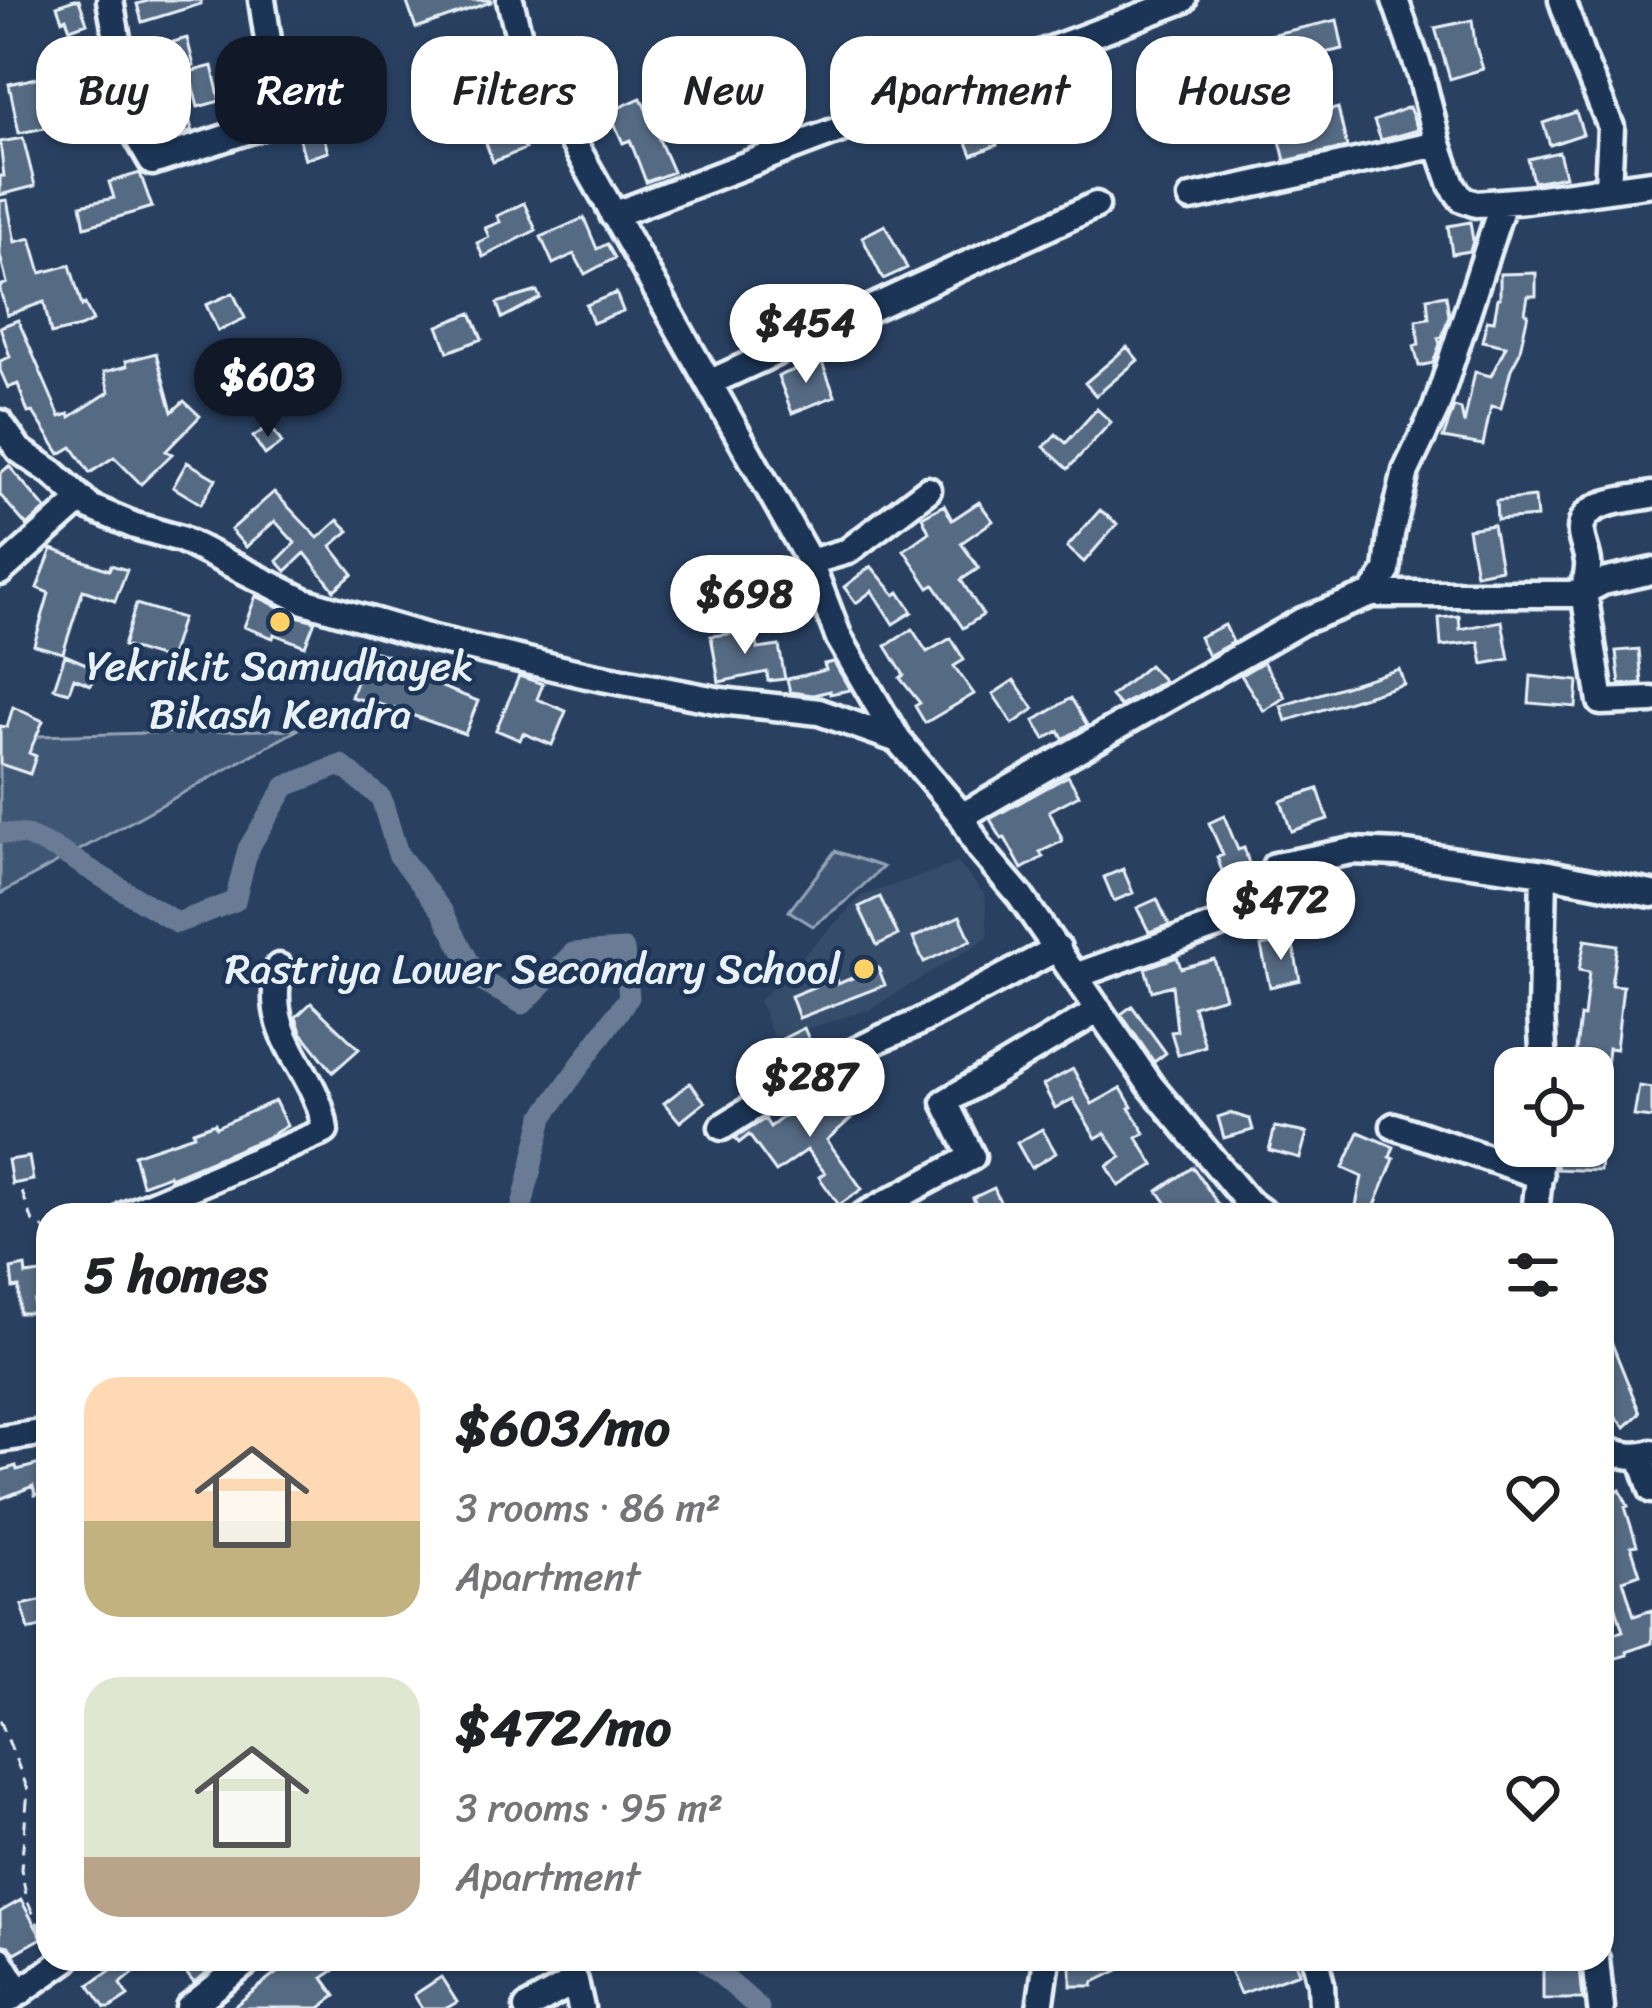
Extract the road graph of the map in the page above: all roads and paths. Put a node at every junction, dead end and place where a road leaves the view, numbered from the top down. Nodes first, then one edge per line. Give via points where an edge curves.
1 (110, 0) edge
2 (262, 0) edge
3 (510, 0) edge
4 (1183, 0) edge
5 (1395, 0) edge
6 (1562, 0) edge
7 (1438, 144) junction
8 (1652, 183) edge
9 (1608, 188) junction
10 (1191, 198) dead end
11 (1503, 202) junction
12 (1096, 205) dead end
13 (613, 215) junction
14 (711, 382) junction
15 (0, 423) edge
16 (928, 490) dead end
17 (1652, 495) edge
18 (82, 499) junction
19 (810, 562) junction
20 (1652, 571) edge
21 (0, 572) edge
22 (1584, 592) junction
23 (1372, 594) junction
24 (1652, 700) edge
25 (898, 740) junction
26 (962, 816) junction
27 (1544, 873) junction
28 (1652, 894) edge
29 (1058, 948) junction
30 (279, 968) dead end
31 (1075, 976) junction
32 (1099, 1010) junction
33 (1543, 1047) edge
34 (1394, 1126) dead end
35 (722, 1127) dead end
36 (1541, 1167) edge
37 (1540, 1176) junction
38 (22, 1192) dead end
39 (154, 1203) edge
40 (886, 1203) edge
41 (1250, 1203) edge
42 (1536, 1203) edge
43 (36, 1224) edge
44 (36, 1434) edge
45 (0, 1439) edge
46 (1614, 1451) edge
47 (1646, 1455) edge
48 (1652, 1490) edge
49 (0, 1720) edge
50 (36, 1920) edge
51 (0, 1960) edge
52 (50, 1971) edge
53 (235, 1971) edge
54 (569, 1971) edge
55 (570, 1971) edge
56 (1045, 1971) edge
57 (1317, 1971) edge
58 (1597, 1971) edge
59 (10, 1999) edge
60 (189, 2008) edge
61 (527, 2008) edge
62 (581, 2008) edge
63 (1040, 2008) edge
64 (1322, 2008) edge
65 (1601, 2008) edge

1 - 2 street via 134,131 152,162 280,120
3 - 13 street via 523,53
4 - 13 street
5 - 7 street
6 - 9 street via 1611,127
7 - 10 street
7 - 11 street via 1462,200
8 - 9 street
9 - 11 street
11 - 23 street via 1436,408 1406,471 1387,571
12 - 14 street
13 - 14 street
14 - 19 street
15 - 18 street via 19,450
16 - 19 street via 848,550
17 - 22 street via 1605,504 1582,519
18 - 21 street
18 - 25 street via 304,602 587,675 819,712
19 - 25 street via 839,638
20 - 22 street
22 - 23 street
22 - 24 street via 1600,701
23 - 26 street via 1303,621
25 - 26 street
26 - 29 street
27 - 28 street
27 - 31 street via 1352,851 1275,866 1280,903
27 - 33 street
29 - 31 street
29 - 35 street
30 - 39 street via 276,1010 325,1131
31 - 32 street
32 - 40 street via 945,1102 972,1157
32 - 41 street
34 - 37 street
36 - 37 street
37 - 42 street
38 - 43 path
44 - 45 street
46 - 47 street
47 - 48 street
49 - 50 path via 28,1790 21,1869
51 - 59 street
52 - 59 street
53 - 60 street
54 - 61 street
55 - 62 street
56 - 63 street
57 - 64 street
58 - 65 street

